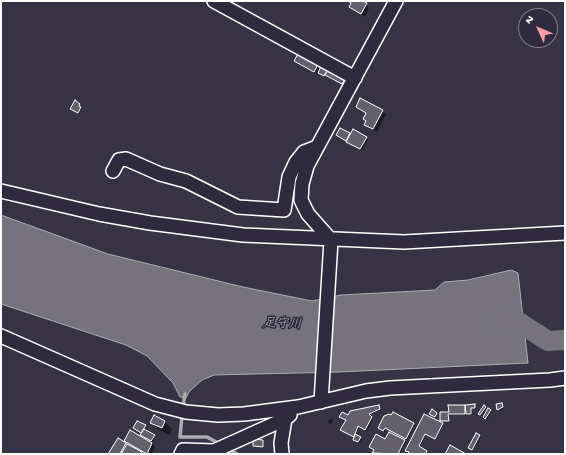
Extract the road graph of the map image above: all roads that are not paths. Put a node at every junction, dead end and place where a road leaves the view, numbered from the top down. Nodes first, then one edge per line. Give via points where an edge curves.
1 (214, 1) edge
2 (396, 1) edge
3 (355, 78) junction
4 (317, 147) junction
5 (113, 171) dead end
6 (1, 191) edge
7 (565, 233) edge
8 (331, 242) junction
9 (1, 336) edge
10 (565, 378) edge
11 (321, 399) junction
12 (298, 407) junction
13 (285, 419) junction
14 (220, 450) edge
15 (181, 454) edge
16 (282, 454) edge

1 - 3 street
2 - 3 street
3 - 4 street
4 - 5 street via 304,152 296,162 289,177 284,210 238,208 186,181 160,174 126,159 119,160
4 - 8 street via 307,166 301,200 308,214
6 - 8 street via 150,223 243,235
7 - 8 street via 404,242
8 - 11 street
9 - 12 street via 170,409 218,416
10 - 11 street via 390,388
11 - 12 street
12 - 13 street
13 - 14 street
13 - 16 street
14 - 15 street via 183,450

